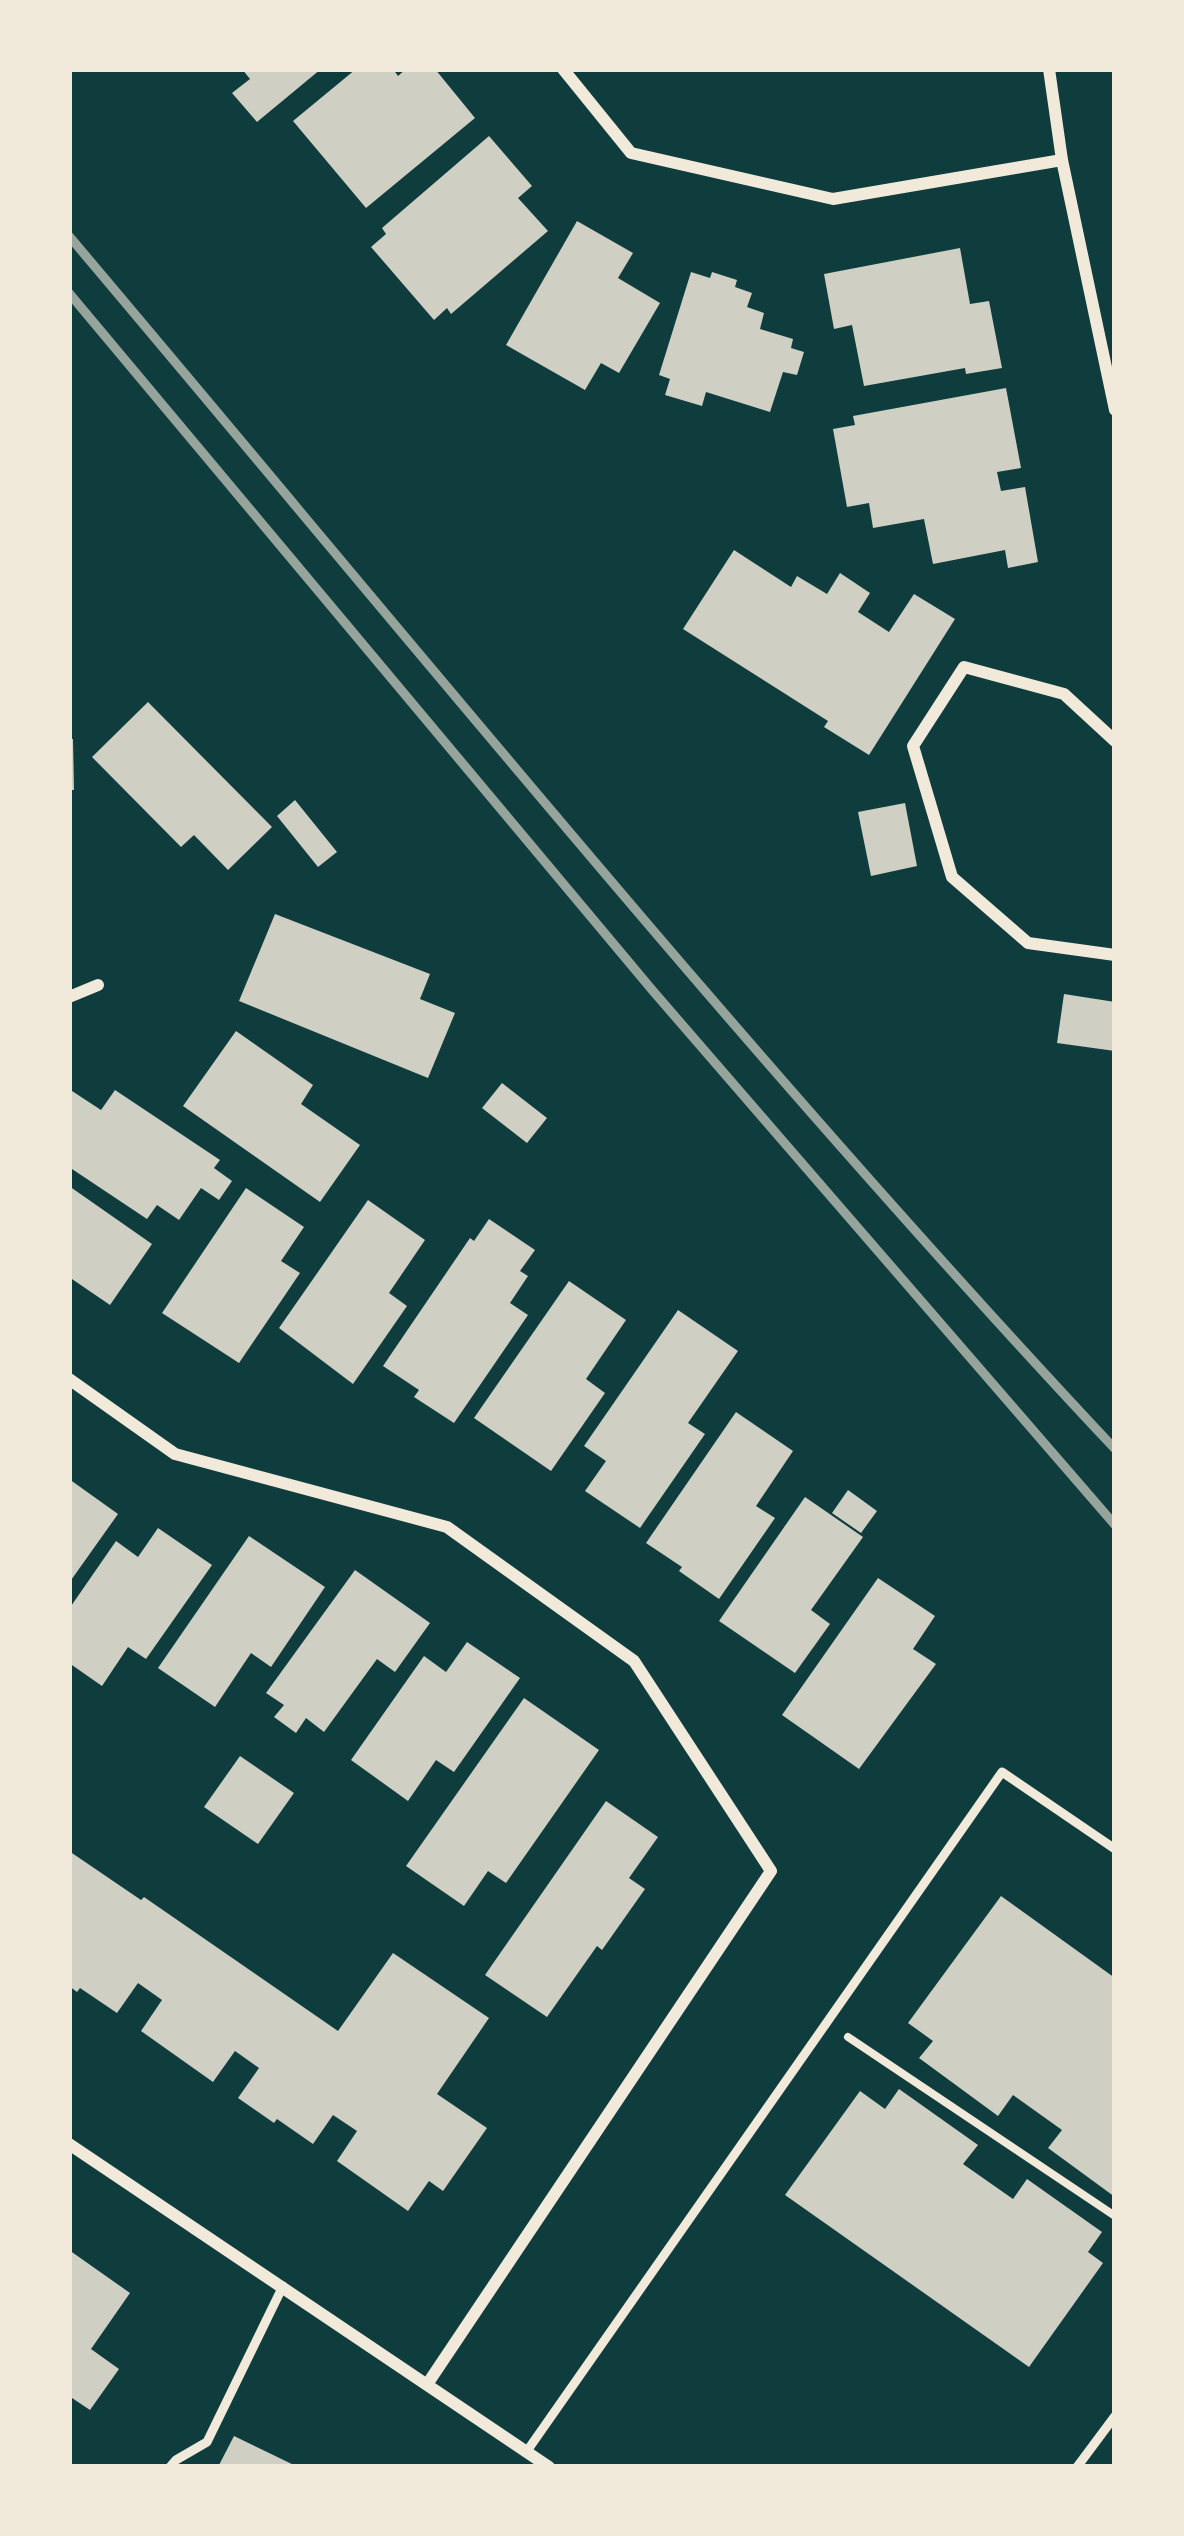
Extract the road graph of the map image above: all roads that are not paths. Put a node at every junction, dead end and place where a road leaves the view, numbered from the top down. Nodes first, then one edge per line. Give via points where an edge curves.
1 (562, 69) edge
2 (1049, 69) edge
3 (1062, 160) junction
4 (1115, 410) edge
5 (1115, 740) edge
6 (1115, 955) edge
7 (98, 985) dead end
8 (69, 997) edge
9 (69, 1379) edge
10 (1115, 1849) edge
11 (69, 2144) edge
12 (283, 2286) junction
13 (428, 2383) junction
14 (1115, 2416) edge
15 (527, 2451) junction
16 (170, 2467) edge
17 (549, 2467) edge
18 (1077, 2467) edge

1 - 3 street via 631,153 833,200
2 - 3 street
3 - 4 street
5 - 6 street via 1064,694 964,667 914,746 952,877 1028,943
7 - 8 street
9 - 13 street via 175,1454 447,1527 634,1661 770,1871
10 - 15 lane via 1002,1772
11 - 12 street
12 - 13 street
12 - 16 lane via 207,2442
13 - 15 street
14 - 18 lane
15 - 17 street

